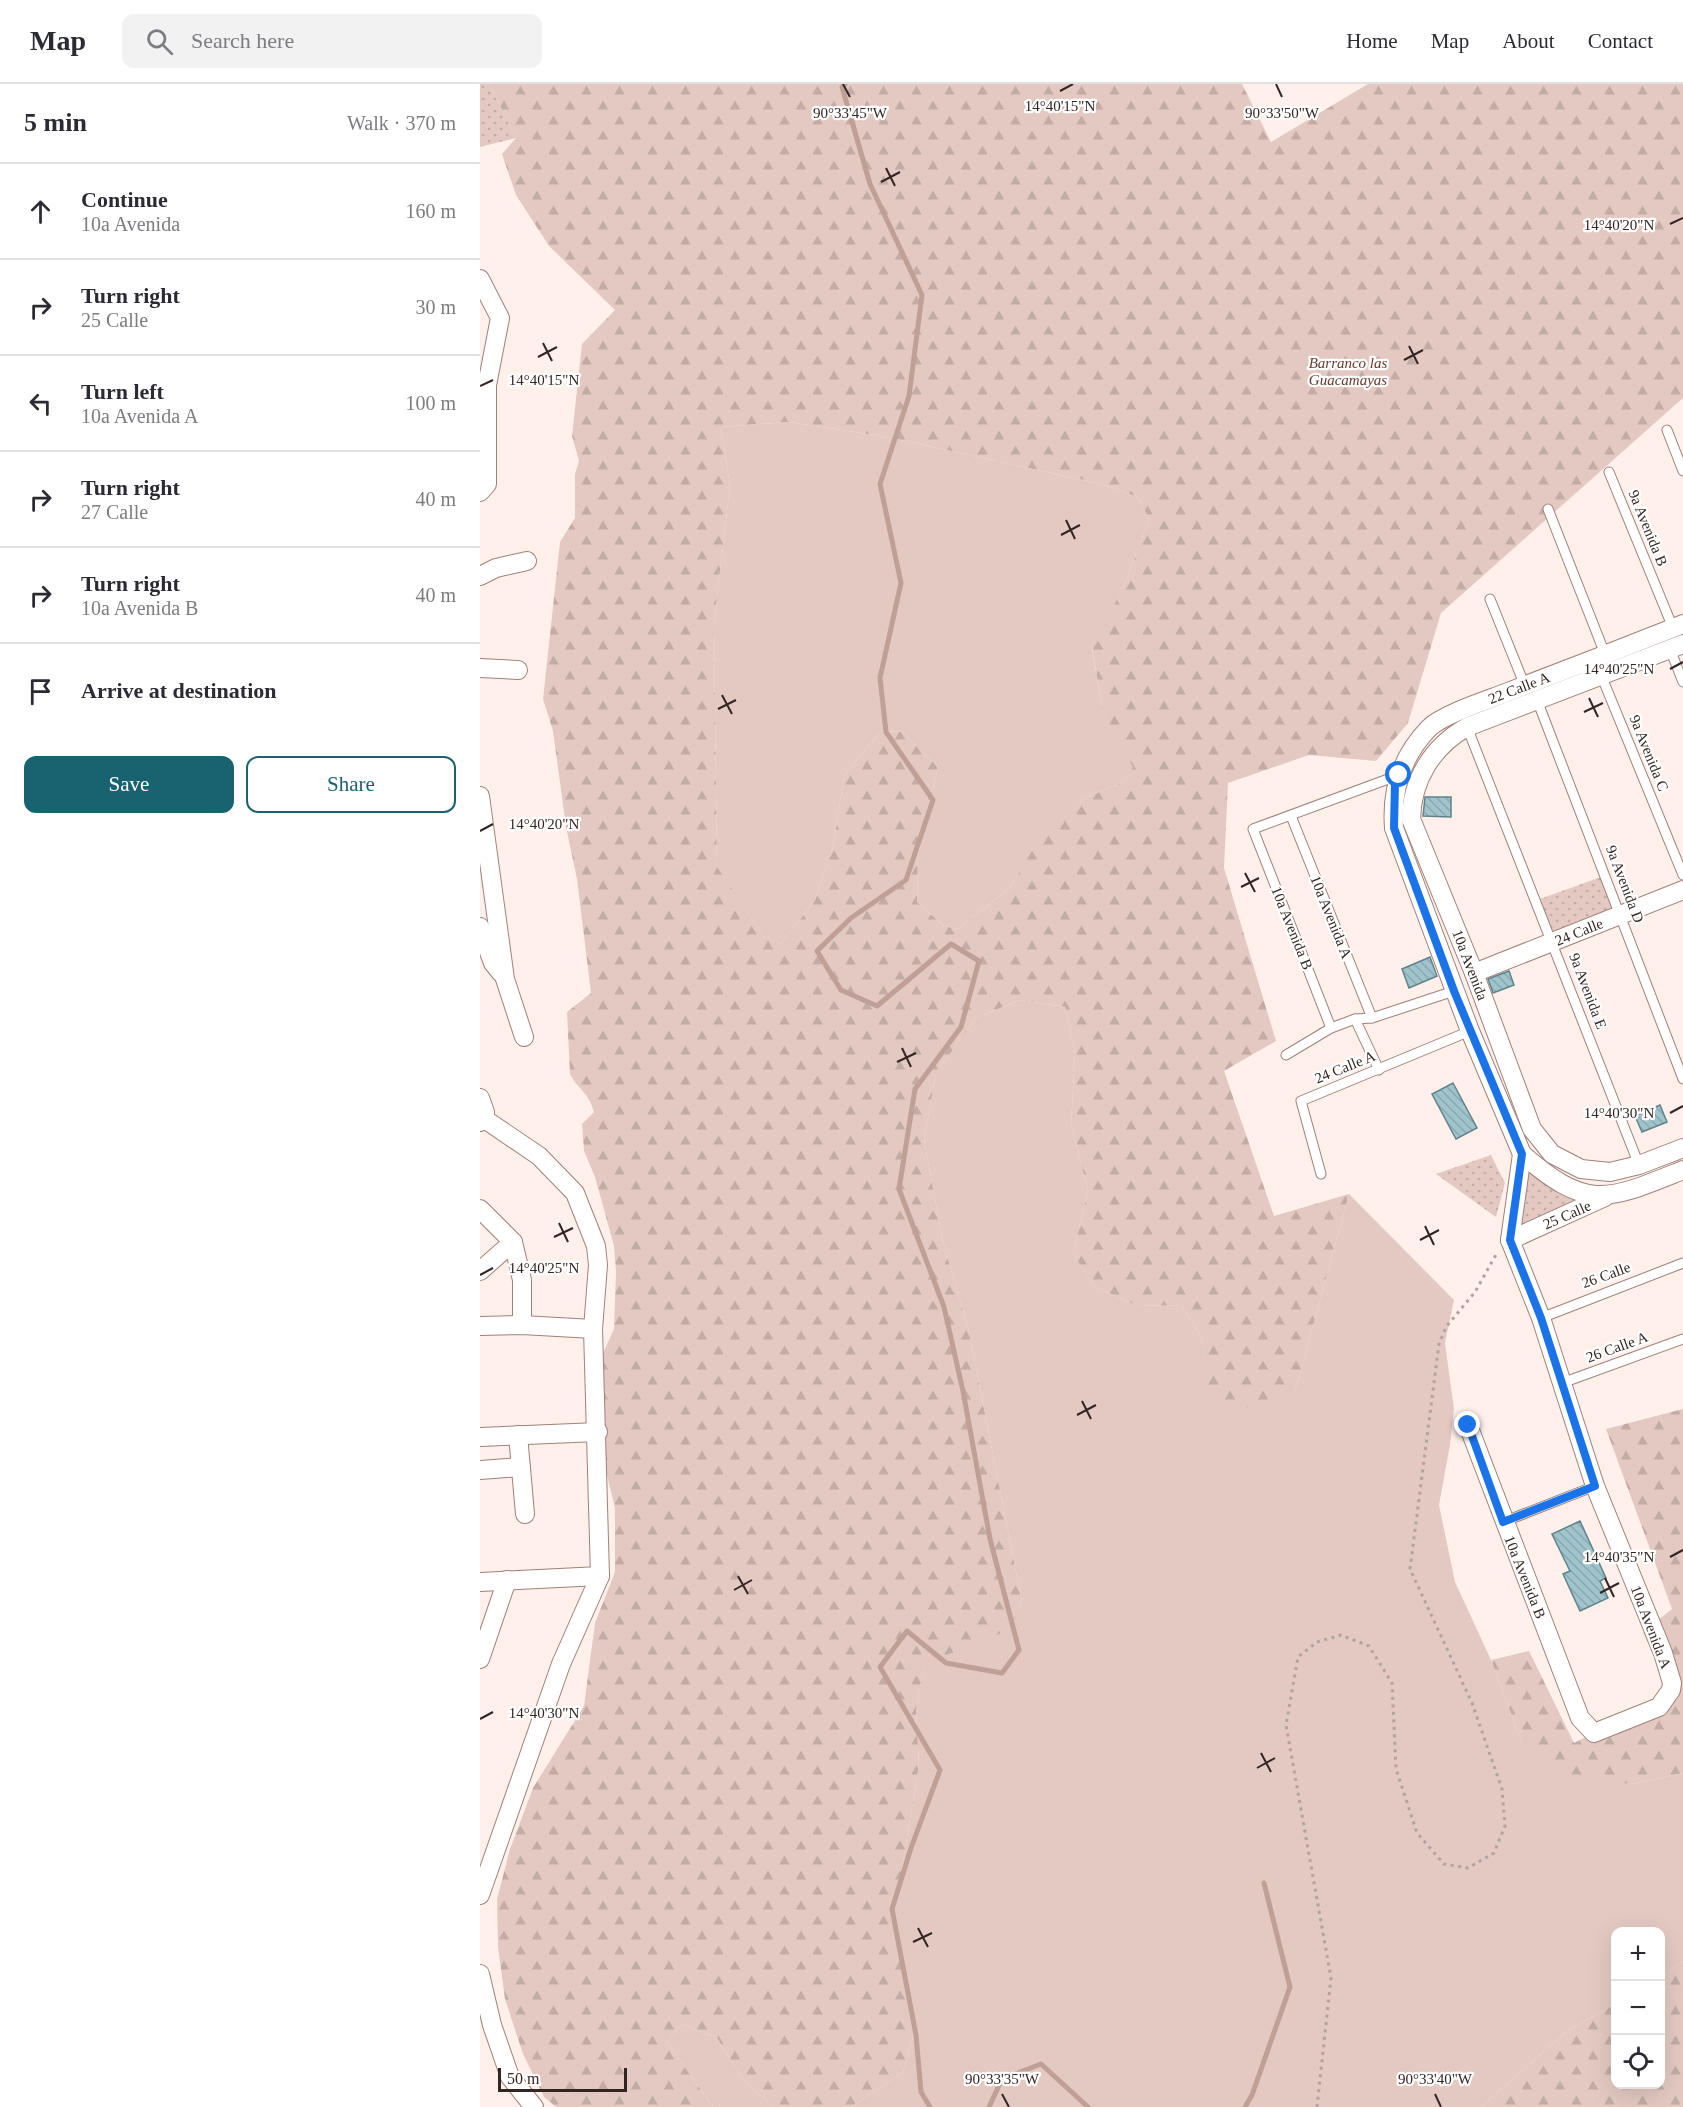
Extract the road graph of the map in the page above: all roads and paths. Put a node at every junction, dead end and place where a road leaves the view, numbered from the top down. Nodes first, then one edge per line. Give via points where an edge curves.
1 (480, 279) edge
2 (484, 380) edge
3 (1667, 430) dead end
4 (1683, 471) edge
5 (1609, 472) dead end
6 (480, 492) edge
7 (1548, 509) dead end
8 (527, 561) dead end
9 (480, 576) edge
10 (1490, 599) dead end
11 (1678, 626) edge
12 (1676, 647) edge
13 (1605, 654) junction
14 (480, 668) edge
15 (518, 670) dead end
16 (1601, 675) junction
17 (1683, 682) edge
18 (1525, 686) junction
19 (1537, 700) junction
20 (1431, 726) junction
21 (1467, 727) junction
22 (1448, 738) junction
23 (1431, 758) joint
24 (1403, 768) junction
25 (480, 796) edge
26 (480, 803) edge
27 (1291, 816) junction
28 (1683, 875) edge
29 (1683, 890) edge
30 (1621, 915) junction
31 (480, 927) edge
32 (1553, 942) junction
33 (1474, 973) junction
34 (505, 979) junction
35 (1454, 991) junction
36 (1372, 1018) junction
37 (1355, 1019) junction
38 (1332, 1028) junction
39 (1470, 1031) junction
40 (524, 1037) dead end
41 (1286, 1055) dead end
42 (1378, 1070) junction
43 (1683, 1079) edge
44 (480, 1098) edge
45 (482, 1120) edge
46 (1683, 1148) edge
47 (1522, 1154) junction
48 (1639, 1165) junction
49 (1683, 1170) edge
50 (1321, 1174) dead end
51 (1553, 1179) joint
52 (1605, 1197) junction
53 (480, 1209) edge
54 (1510, 1240) junction
55 (513, 1242) junction
56 (1683, 1263) edge
57 (480, 1271) edge
58 (1541, 1318) junction
59 (522, 1325) junction
60 (480, 1326) edge
61 (593, 1329) junction
62 (1683, 1339) edge
63 (1562, 1383) junction
64 (1468, 1425) dead end
65 (598, 1432) junction
66 (518, 1435) junction
67 (480, 1437) edge
68 (521, 1467) junction
69 (480, 1470) edge
70 (1595, 1486) junction
71 (525, 1514) dead end
72 (1503, 1522) junction
73 (600, 1576) junction
74 (507, 1580) junction
75 (480, 1582) edge
76 (481, 1652) edge
77 (1587, 1726) joint
78 (480, 1895) edge
79 (480, 1974) edge
80 (486, 2026) edge
81 (534, 2107) edge
82 (1317, 2107) edge

1 - 2 street via 500,318
2 - 6 street via 487,484
3 - 4 lane
5 - 11 lane, 9a Avenida B
7 - 13 lane
8 - 9 street
10 - 18 lane
11 - 13 street, 22 Calle A
12 - 16 street, 22 Calle A
12 - 17 lane
13 - 18 street, 22 Calle A
14 - 15 street
16 - 19 street, 22 Calle A
16 - 28 lane, 9a Avenida C
18 - 20 street, 22 Calle A via 1470,706
19 - 21 street, 22 Calle A
19 - 30 lane, 9a Avenida D
20 - 22 street
20 - 24 street, 22 Calle A
21 - 22 street, 22 Calle A
21 - 32 lane, 9a Avenida E
22 - 23 street, 22 Calle A
23 - 33 street, 10a Avenida via 1417,781 1410,819
24 - 27 lane
24 - 35 street, 10a Avenida via 1395,782 1394,828
25 - 26 street
26 - 34 street
27 - 36 lane, 10a Avenida A
27 - 38 lane, 10a Avenida B via 1253,829
29 - 30 street, 24 Calle
30 - 32 street, 24 Calle
30 - 43 lane, 9a Avenida D
31 - 34 street via 493,963
32 - 33 street, 24 Calle
32 - 48 lane, 9a Avenida E
33 - 48 street, 10a Avenida via 1532,1129 1552,1154 1581,1170 1610,1172
34 - 40 street
35 - 36 lane
35 - 39 street, 10a Avenida
36 - 37 lane
37 - 38 lane
37 - 42 lane
38 - 41 lane
39 - 42 lane, 24 Calle A
39 - 47 street, 10a Avenida
42 - 50 lane, 24 Calle A via 1300,1102
44 - 45 street via 485,1106
45 - 61 street via 539,1156 575,1193 596,1245
46 - 48 street
47 - 51 street, 10a Avenida
47 - 54 street
49 - 52 street, 25 Calle
51 - 52 street, 25 Calle via 1572,1191
52 - 54 street, 25 Calle
53 - 55 street
54 - 58 street, 10a Avenida A
54 - 82 path via 1496,1253 1482,1281 1446,1327 1438,1344 1410,1569 1472,1703 1502,1789 1505,1826 1494,1853 1468,1868 1444,1864 1417,1833 1396,1769 1392,1683 1369,1646 1341,1635 1317,1642 1298,1657 1286,1725 1331,1978
55 - 57 street
55 - 59 street via 522,1280
56 - 58 lane, 26 Calle
58 - 63 street, 10a Avenida A
59 - 60 street
59 - 61 street
61 - 65 street
62 - 63 lane, 26 Calle A
63 - 70 street, 10a Avenida A
64 - 72 street, 10a Avenida B
65 - 66 street
65 - 73 street
66 - 67 street
66 - 68 street
68 - 69 street
68 - 71 street
70 - 72 lane
70 - 77 street, 10a Avenida A via 1672,1683 1659,1707 1601,1732 1594,1733
72 - 77 street, 10a Avenida B via 1580,1718
73 - 74 street
73 - 78 street via 561,1664
74 - 75 street
74 - 76 street
79 - 80 street
80 - 81 street via 510,2077

